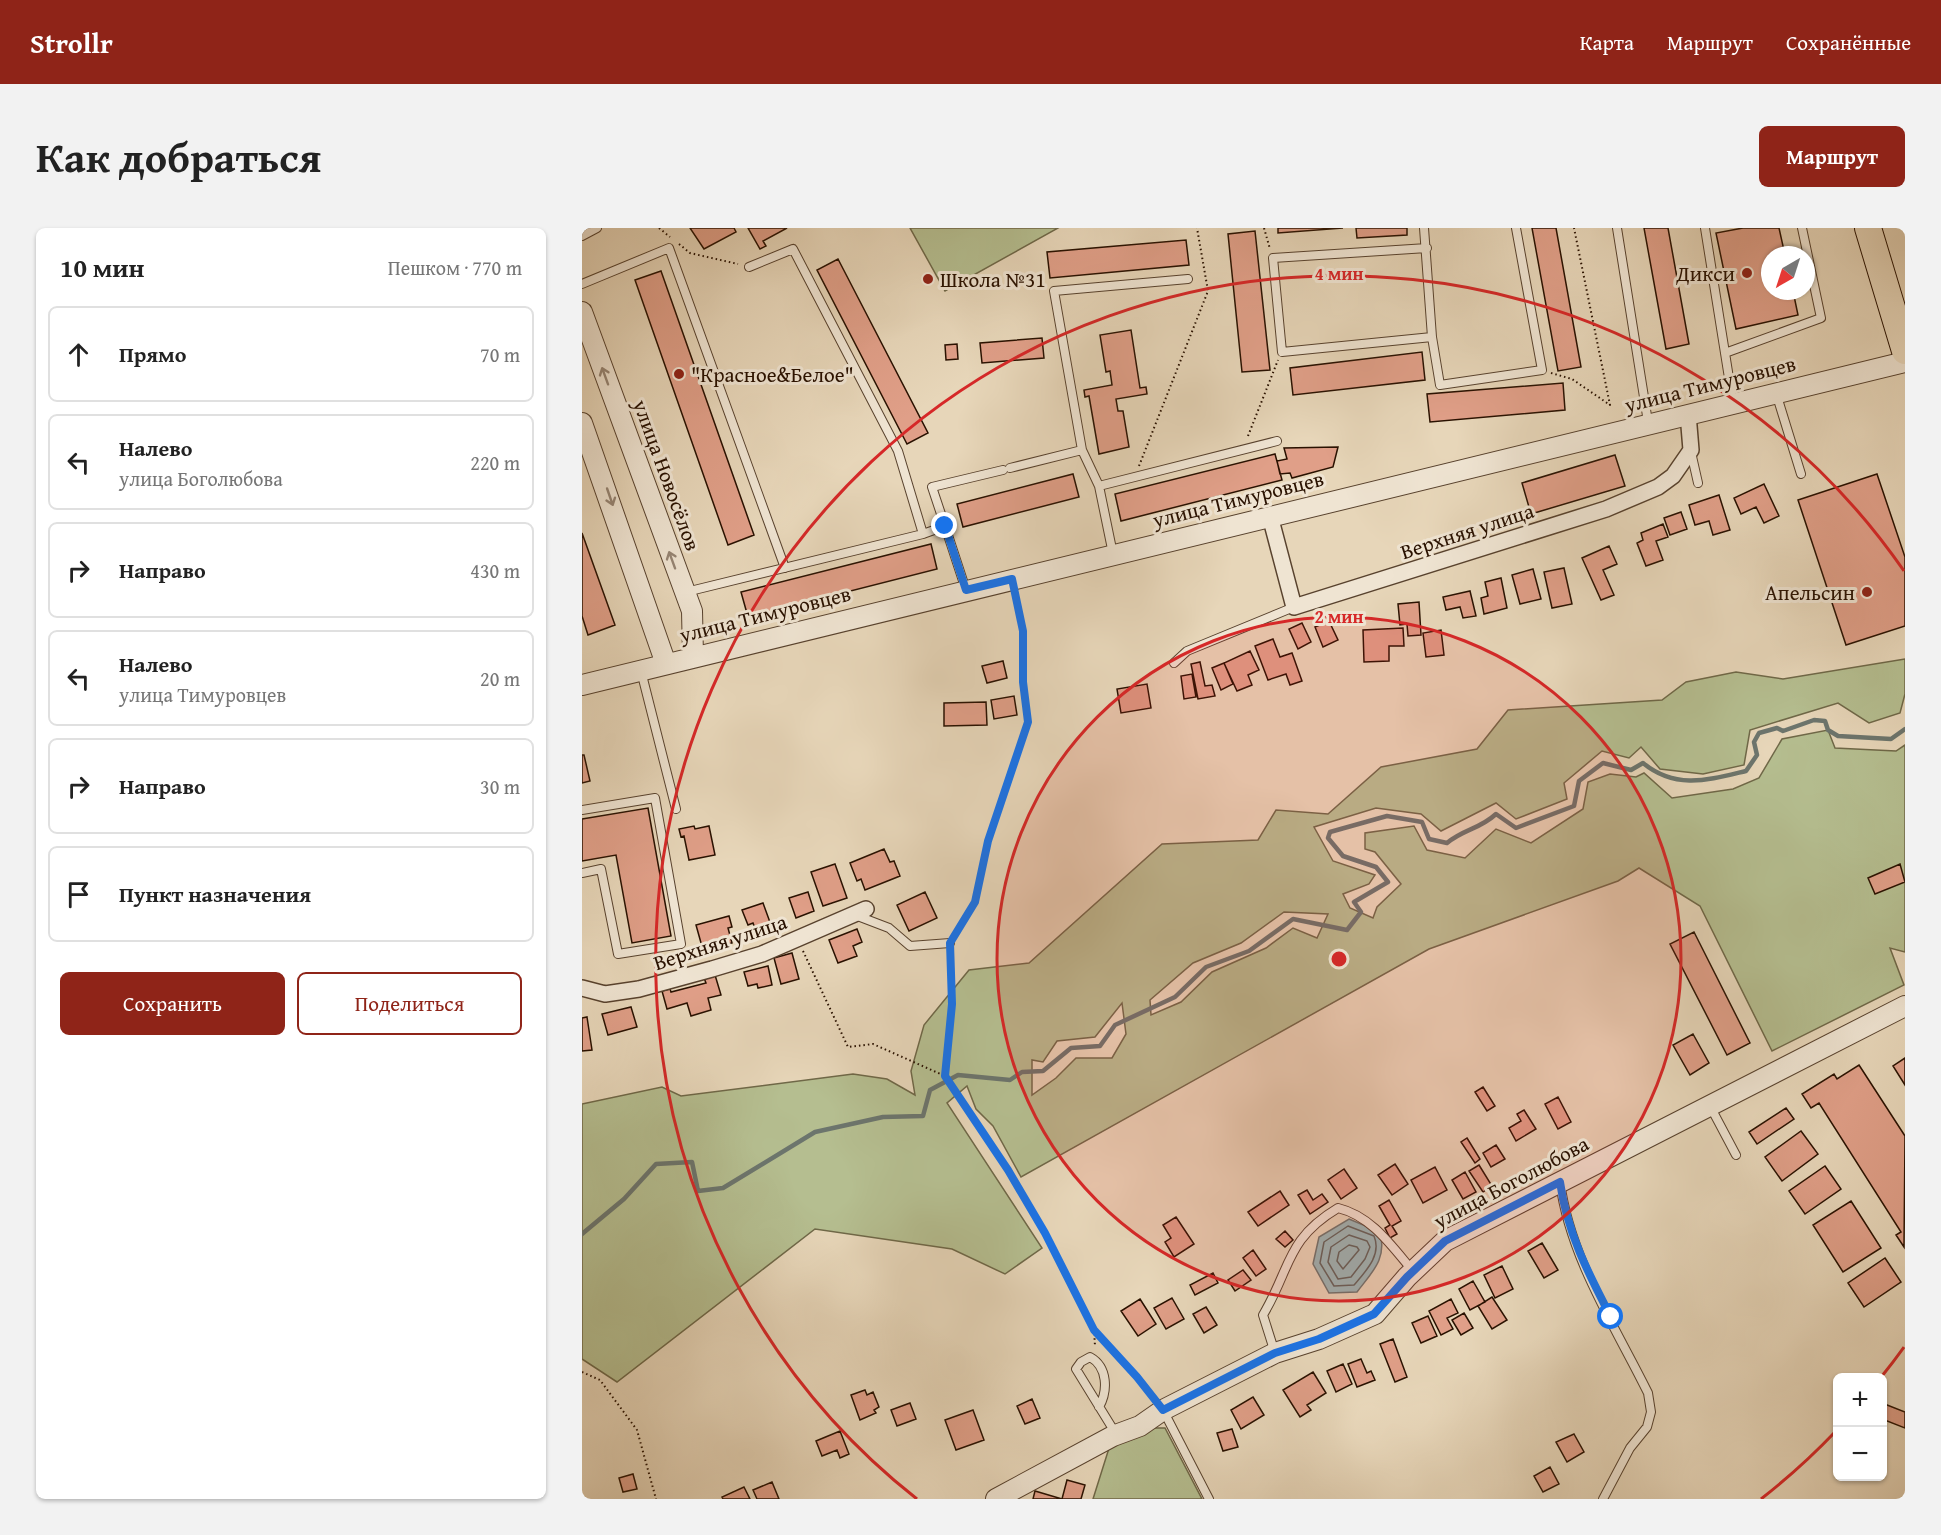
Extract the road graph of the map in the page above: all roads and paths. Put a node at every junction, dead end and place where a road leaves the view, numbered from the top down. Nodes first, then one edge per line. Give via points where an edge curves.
1 (597, 228) edge
2 (659, 228) edge
3 (1197, 228) edge
4 (1264, 228) edge
5 (1424, 228) edge
6 (1516, 228) edge
7 (1574, 228) edge
8 (1617, 228) edge
9 (1705, 228) edge
10 (1802, 228) edge
11 (1868, 228) edge
12 (582, 236) edge
13 (1427, 248) junction
14 (1273, 258) junction
15 (749, 267) joint
16 (1188, 279) dead end
17 (582, 284) edge
18 (582, 312) edge
19 (1432, 337) junction
20 (1905, 351) edge
21 (1282, 352) junction
22 (1725, 353) junction
23 (1905, 362) edge
24 (1542, 370) junction
25 (1776, 393) junction
26 (1733, 403) junction
27 (1688, 414) junction
28 (582, 423) edge
29 (1648, 424) junction
30 (1278, 441) dead end
31 (1082, 450) junction
32 (1243, 450) junction
33 (1691, 450) junction
34 (1801, 474) dead end
35 (1134, 478) junction
36 (1698, 483) dead end
37 (1099, 486) junction
38 (1270, 516) junction
39 (945, 526) junction
40 (923, 534) junction
41 (1113, 554) junction
42 (785, 568) junction
43 (1012, 579) junction
44 (966, 590) junction
45 (684, 592) junction
46 (1294, 607) junction
47 (693, 656) junction
48 (1174, 663) dead end
49 (666, 664) junction
50 (640, 669) junction
51 (582, 685) edge
52 (676, 809) dead end
53 (582, 810) edge
54 (582, 873) edge
55 (861, 912) joint
56 (798, 939) junction
57 (950, 943) junction
58 (582, 988) edge
59 (1905, 1006) edge
60 (945, 1076) junction
61 (1710, 1106) junction
62 (1736, 1155) dead end
63 (1560, 1182) junction
64 (1413, 1271) junction
65 (1094, 1330) junction
66 (1275, 1353) junction
67 (1096, 1361) junction
68 (582, 1372) edge
69 (1099, 1407) junction
70 (1163, 1410) junction
71 (1116, 1435) junction
72 (656, 1499) edge
73 (996, 1499) edge
74 (1209, 1499) edge
75 (1603, 1499) edge

1 - 12 lane
2 - 15 path via 690,253
3 - 35 path via 1208,291
4 - 14 path
5 - 13 lane
6 - 24 lane
7 - 24 path via 1610,405 1572,379
8 - 29 lane
9 - 22 lane
10 - 22 lane via 1821,318
11 - 20 main road
13 - 14 lane
13 - 19 lane
14 - 21 lane
15 - 40 lane via 794,249 898,450
16 - 31 lane via 1054,291
17 - 42 lane via 669,248
45 -> 18 street, улица Новосёлов
19 - 21 lane
19 - 24 lane via 1440,385
21 - 32 path
22 - 26 lane
23 - 25 street, улица Тимуровцев
25 - 26 street, улица Тимуровцев
25 - 34 lane
26 - 27 street, улица Тимуровцев
27 - 29 street, улица Тимуровцев
27 - 33 street
28 -> 49 street
29 - 38 street, улица Тимуровцев
30 - 32 lane
31 - 37 lane
31 - 39 lane via 932,487
32 - 35 lane
33 - 36 lane
33 - 46 street, Верхняя улица via 1672,477 1658,487 1606,509
35 - 37 lane
37 - 41 lane
38 - 41 street, улица Тимуровцев
38 - 46 street
39 - 40 lane
39 - 44 lane
40 - 42 lane
41 - 43 street, улица Тимуровцев
42 - 45 lane
43 - 44 street, улица Тимуровцев
43 - 57 path via 1023,631 1028,722 988,841 975,902
44 - 47 street, улица Тимуровцев
45 - 47 street, улица Новосёлов via 692,611
46 - 48 lane via 1187,651
47 - 49 street, улица Тимуровцев
49 - 50 street, улица Тимуровцев
50 - 51 street, улица Тимуровцев
50 - 52 lane
53 - 54 lane via 655,798 681,944 618,954 601,869
55 - 56 street, Верхняя улица
55 - 57 lane via 910,946
56 - 58 street, Верхняя улица via 762,954 639,989 605,994
56 - 60 path via 848,1047 873,1044
57 - 60 path via 952,1004
59 - 61 street, улица Боголюбова
60 - 65 path via 1045,1233
61 - 62 lane
61 - 63 street, улица Боголюбова
63 - 64 street, улица Боголюбова via 1445,1241
63 - 75 lane via 1576,1248 1648,1393 1651,1412 1647,1427 1630,1448
64 - 66 street, улица Боголюбова via 1374,1314 1319,1339
64 - 66 lane via 1374,1226 1350,1211 1338,1208 1316,1221 1298,1239 1263,1315
65 - 67 path
65 - 70 path
66 - 70 street, улица Боголюбова
67 - 69 lane via 1105,1375 1106,1396
67 - 69 lane via 1090,1357 1076,1369
68 - 72 path via 600,1380 637,1430
69 - 71 lane
70 - 71 street, улица Боголюбова via 1140,1426
70 - 74 lane
71 - 73 street, улица Боголюбова

